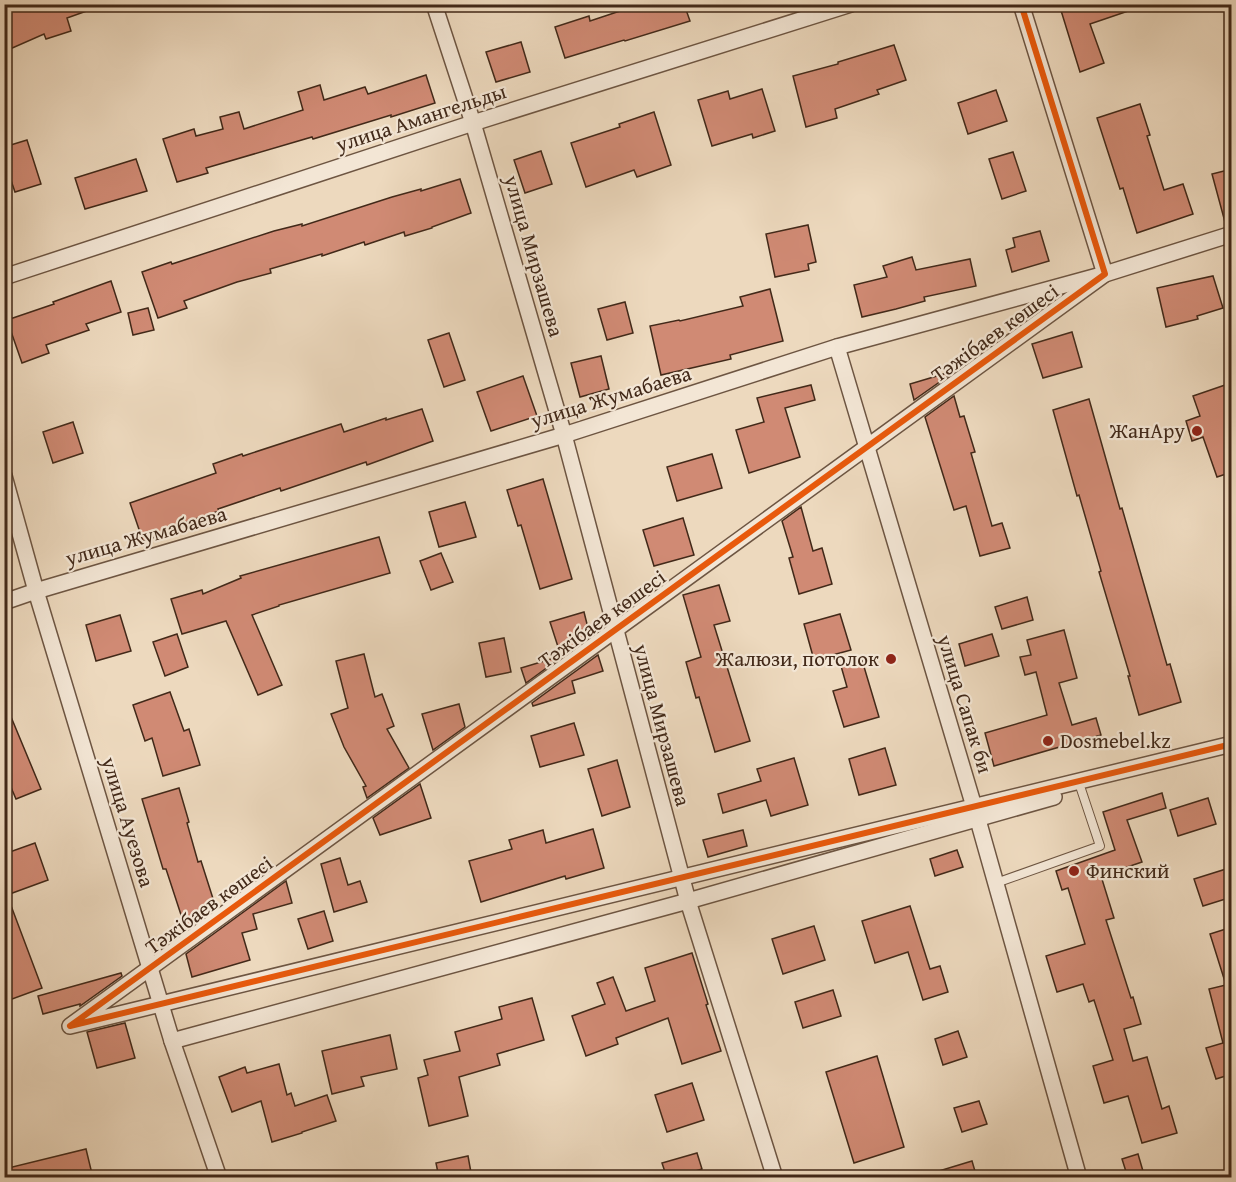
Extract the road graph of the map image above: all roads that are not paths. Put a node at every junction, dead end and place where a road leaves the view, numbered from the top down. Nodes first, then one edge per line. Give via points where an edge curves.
1 (434, 4) edge
2 (851, 4) edge
3 (1021, 4) edge
4 (473, 123) junction
5 (1232, 234) edge
6 (1105, 274) junction
7 (4, 277) edge
8 (837, 347) junction
9 (564, 435) junction
10 (4, 477) edge
11 (36, 591) junction
12 (4, 602) edge
13 (1232, 745) edge
14 (1082, 789) junction
15 (978, 820) junction
16 (996, 883) junction
17 (688, 901) junction
18 (172, 1041) junction
19 (219, 1178) edge
20 (775, 1178) edge
21 (1079, 1178) edge

1 - 4 street, улица Мирзашева
2 - 4 street, улица Амангельды
3 - 6 street
4 - 7 street, улица Амангельды
4 - 9 street, улица Мирзашева
5 - 6 street, улица Жумабаева
6 - 8 street, улица Жумабаева
6 - 13 street, Тәжібаев көшесі via 70,1026
8 - 9 street, улица Жумабаева
8 - 15 street, улица Сапак би
9 - 11 street, улица Жумабаева
9 - 17 street, улица Мирзашева
10 - 11 street, улица Ауезова
11 - 12 street, улица Жумабаева
11 - 18 street, улица Ауезова
13 - 14 street
14 - 15 street
14 - 16 lane via 1100,846
15 - 16 street, улица Сапак би
15 - 17 street
16 - 21 street, улица Сапак би
17 - 18 street
17 - 20 street, улица Мирзашева
18 - 19 street, улица Ауезова

